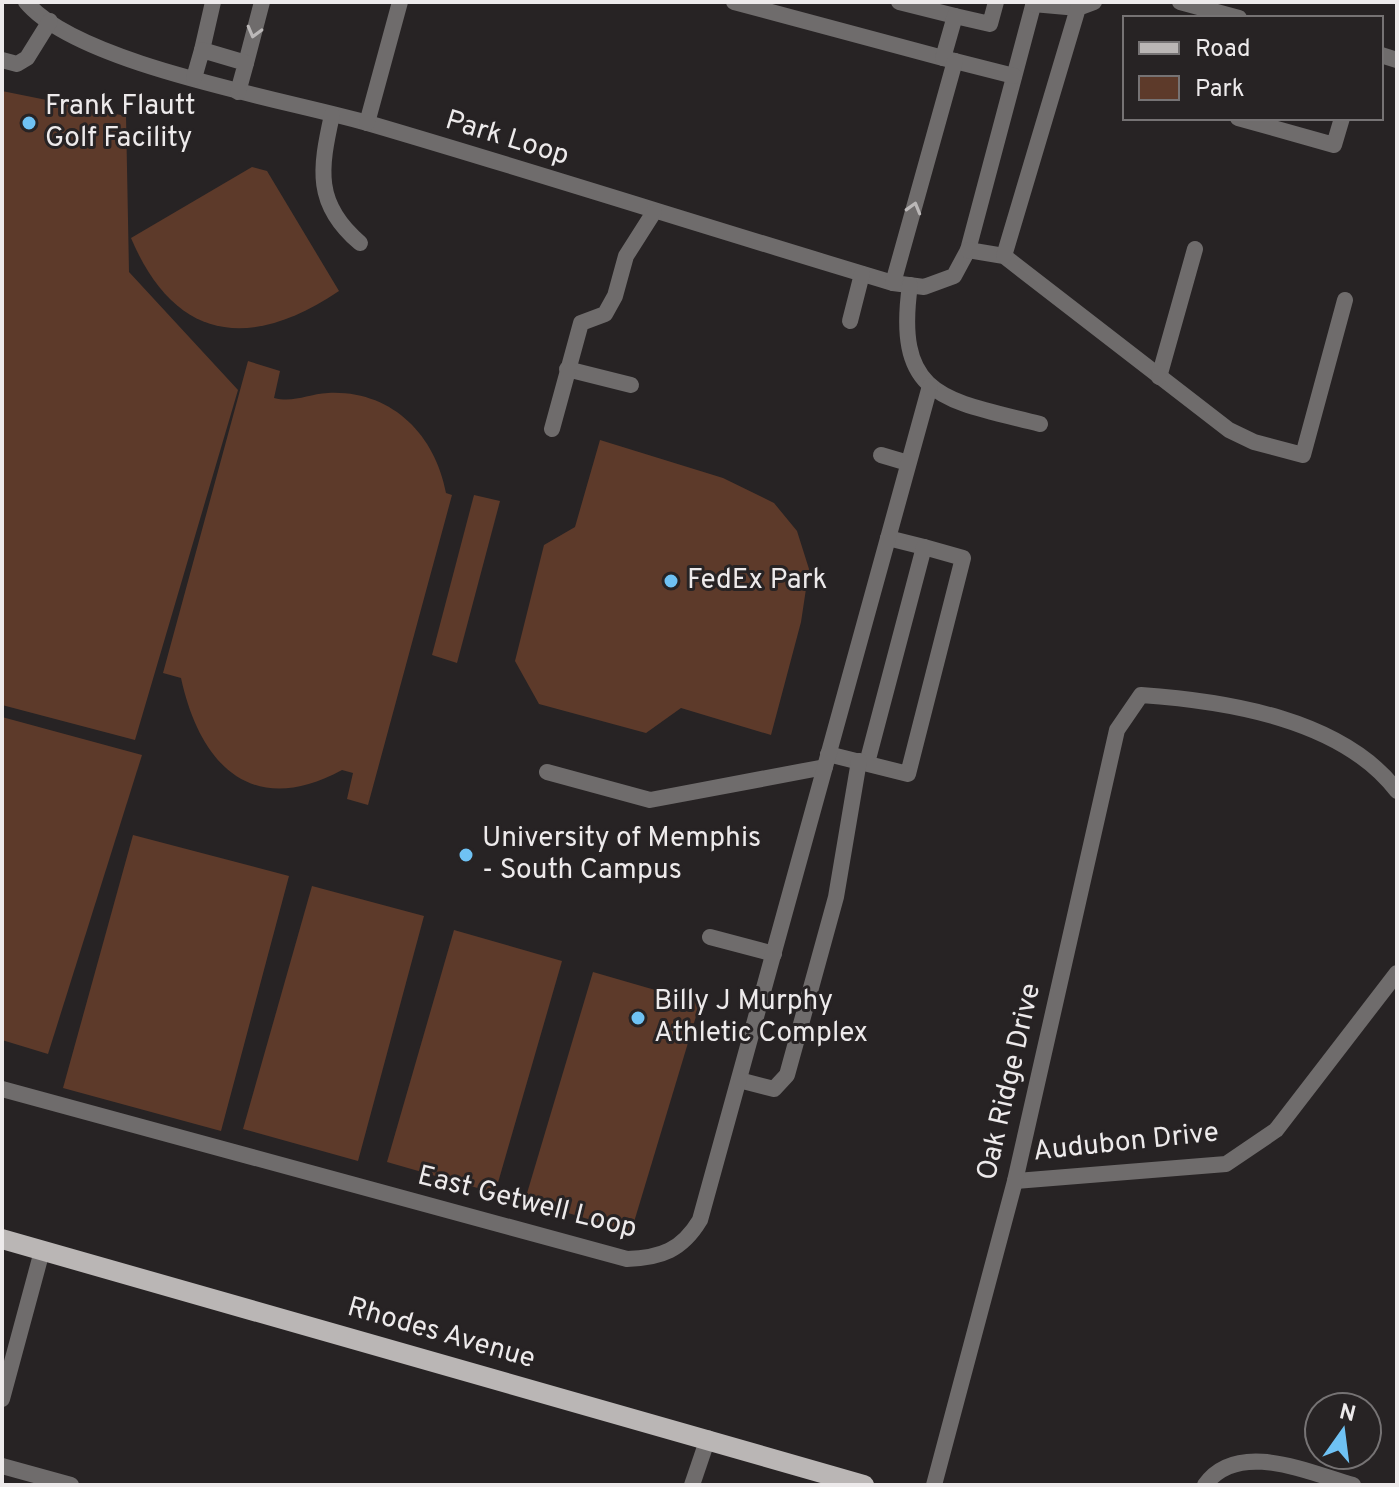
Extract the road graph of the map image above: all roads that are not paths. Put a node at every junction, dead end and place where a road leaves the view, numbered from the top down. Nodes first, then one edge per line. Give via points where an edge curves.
1 (26, 2) edge
2 (213, 2) edge
3 (262, 2) edge
4 (400, 2) edge
5 (734, 2) edge
6 (899, 2) edge
7 (996, 2) edge
8 (1180, 2) edge
9 (1034, 3) edge
10 (1086, 5) edge
11 (1203, 14) edge
12 (955, 16) junction
13 (50, 21) junction
14 (202, 50) junction
15 (949, 59) junction
16 (2, 60) edge
17 (246, 63) junction
18 (1014, 76) junction
19 (194, 78) junction
20 (238, 92) junction
21 (332, 115) junction
22 (1245, 120) edge
23 (1341, 120) edge
24 (367, 123) junction
25 (654, 212) junction
26 (360, 243) dead end
27 (1195, 249) dead end
28 (968, 250) junction
29 (1004, 256) junction
30 (862, 274) junction
31 (901, 284) junction
32 (1345, 300) dead end
33 (850, 321) dead end
34 (567, 369) junction
35 (1159, 377) junction
36 (631, 385) dead end
37 (930, 386) junction
38 (1040, 424) dead end
39 (552, 429) dead end
40 (881, 455) dead end
41 (908, 463) junction
42 (888, 538) junction
43 (924, 547) junction
44 (827, 760) junction
45 (863, 762) junction
46 (547, 772) dead end
47 (1397, 791) edge
48 (710, 937) dead end
49 (774, 954) junction
50 (1397, 973) edge
51 (739, 1080) junction
52 (2, 1089) edge
53 (1015, 1181) junction
54 (2, 1239) edge
55 (42, 1251) junction
56 (2, 1399) edge
57 (708, 1438) junction
58 (2, 1466) edge
59 (71, 1485) edge
60 (692, 1485) edge
61 (864, 1485) edge
62 (934, 1485) edge
63 (1205, 1485) edge
64 (1353, 1485) edge

1 - 13 street, Park Loop
2 - 14 street
3 -> 17 street
4 - 24 street
5 - 15 street
6 - 12 street
7 - 12 street via 990,24
8 - 11 street
9 - 10 street
9 - 18 street
10 - 29 street
12 - 15 street
13 - 16 street via 27,58 17,64
13 - 19 street, Park Loop via 112,53
14 - 17 street
14 - 19 street
15 - 18 street
31 -> 15 street
17 - 20 street
18 - 28 street
19 - 20 street, Park Loop
20 - 21 street, Park Loop
21 - 24 street, Park Loop
21 - 26 street via 323,186 339,223
22 - 23 street via 1334,145
24 - 25 street, Park Loop
25 - 30 street, Park Loop
25 - 34 street via 626,256 605,314 581,323
27 - 35 street
28 - 29 street
28 - 31 street, Park Loop via 954,276 924,287
29 - 35 street
30 - 31 street, Park Loop
30 - 33 street
31 - 37 street via 910,358
32 - 35 street via 1303,455 1229,430
34 - 36 street
34 - 39 street
37 - 38 street via 975,407
37 - 41 street, East Getwell Loop
40 - 41 street
41 - 42 street, East Getwell Loop
42 - 43 street
42 - 44 street, East Getwell Loop
43 - 45 street
43 - 45 street via 963,558 908,774
44 - 45 street
44 - 46 street via 650,800
44 - 49 street, East Getwell Loop
45 - 51 street via 836,897 787,1075 774,1089
47 - 53 street, Oak Ridge Drive via 1383,773 1328,734 1200,699 1141,695 1117,730
48 - 49 street
49 - 51 street, East Getwell Loop
50 - 53 street, Audubon Drive via 1276,1130 1226,1164
51 - 52 street, East Getwell Loop via 691,1236 655,1258 627,1259
53 - 62 street, Oak Ridge Drive
54 - 55 main road, Rhodes Avenue
55 - 56 street
55 - 57 main road, Rhodes Avenue
57 - 60 street
57 - 61 main road, Rhodes Avenue
58 - 59 street
63 - 64 street via 1214,1473 1259,1458

